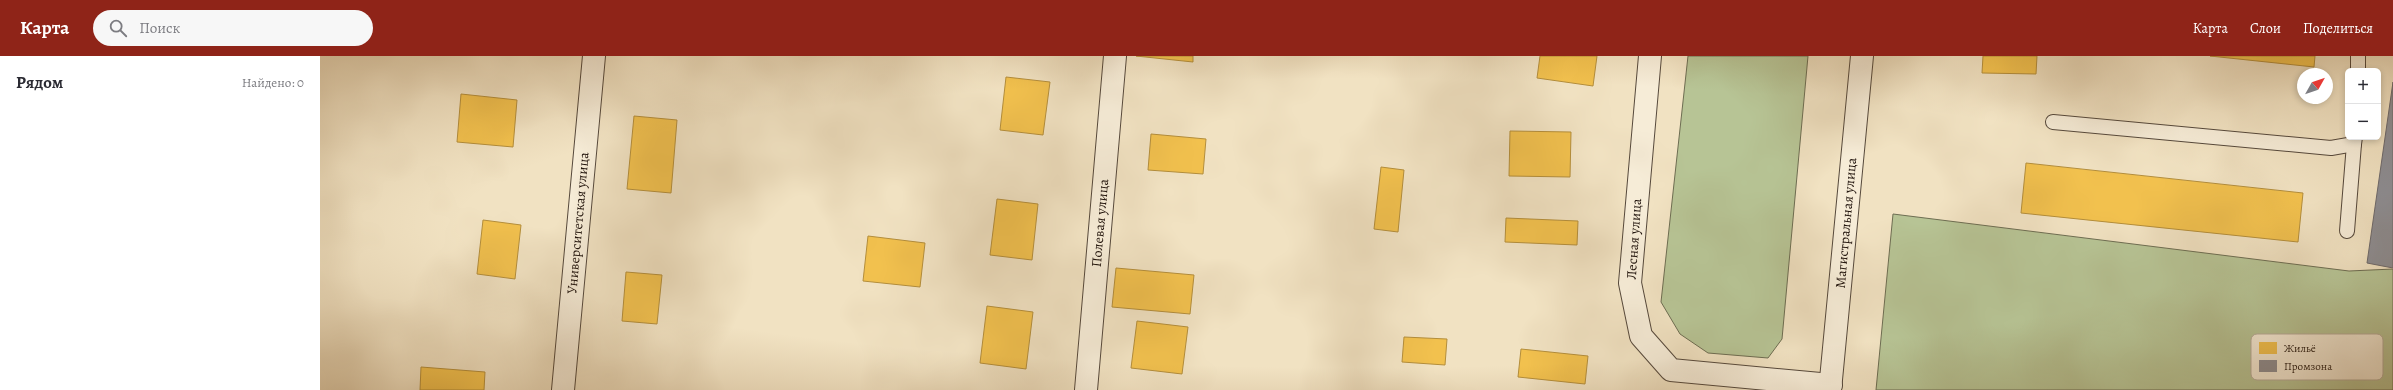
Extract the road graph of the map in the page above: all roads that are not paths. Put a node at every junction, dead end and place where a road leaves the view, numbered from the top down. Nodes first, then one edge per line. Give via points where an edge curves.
1 (594, 56) edge
2 (1115, 56) edge
3 (1650, 56) edge
4 (1862, 56) edge
5 (2358, 56) edge
6 (2358, 68) edge
7 (2053, 122) dead end
8 (2355, 140) edge
9 (2347, 231) dead end
10 (1831, 387) edge
11 (562, 390) edge
12 (1086, 390) edge

1 - 11 street, Университетская улица
2 - 12 street, Полевая улица
3 - 10 street, Лесная улица via 1630,283 1641,336 1671,370
4 - 10 street, Магистральная улица
5 - 6 lane
7 - 8 lane via 2331,148
8 - 9 lane

